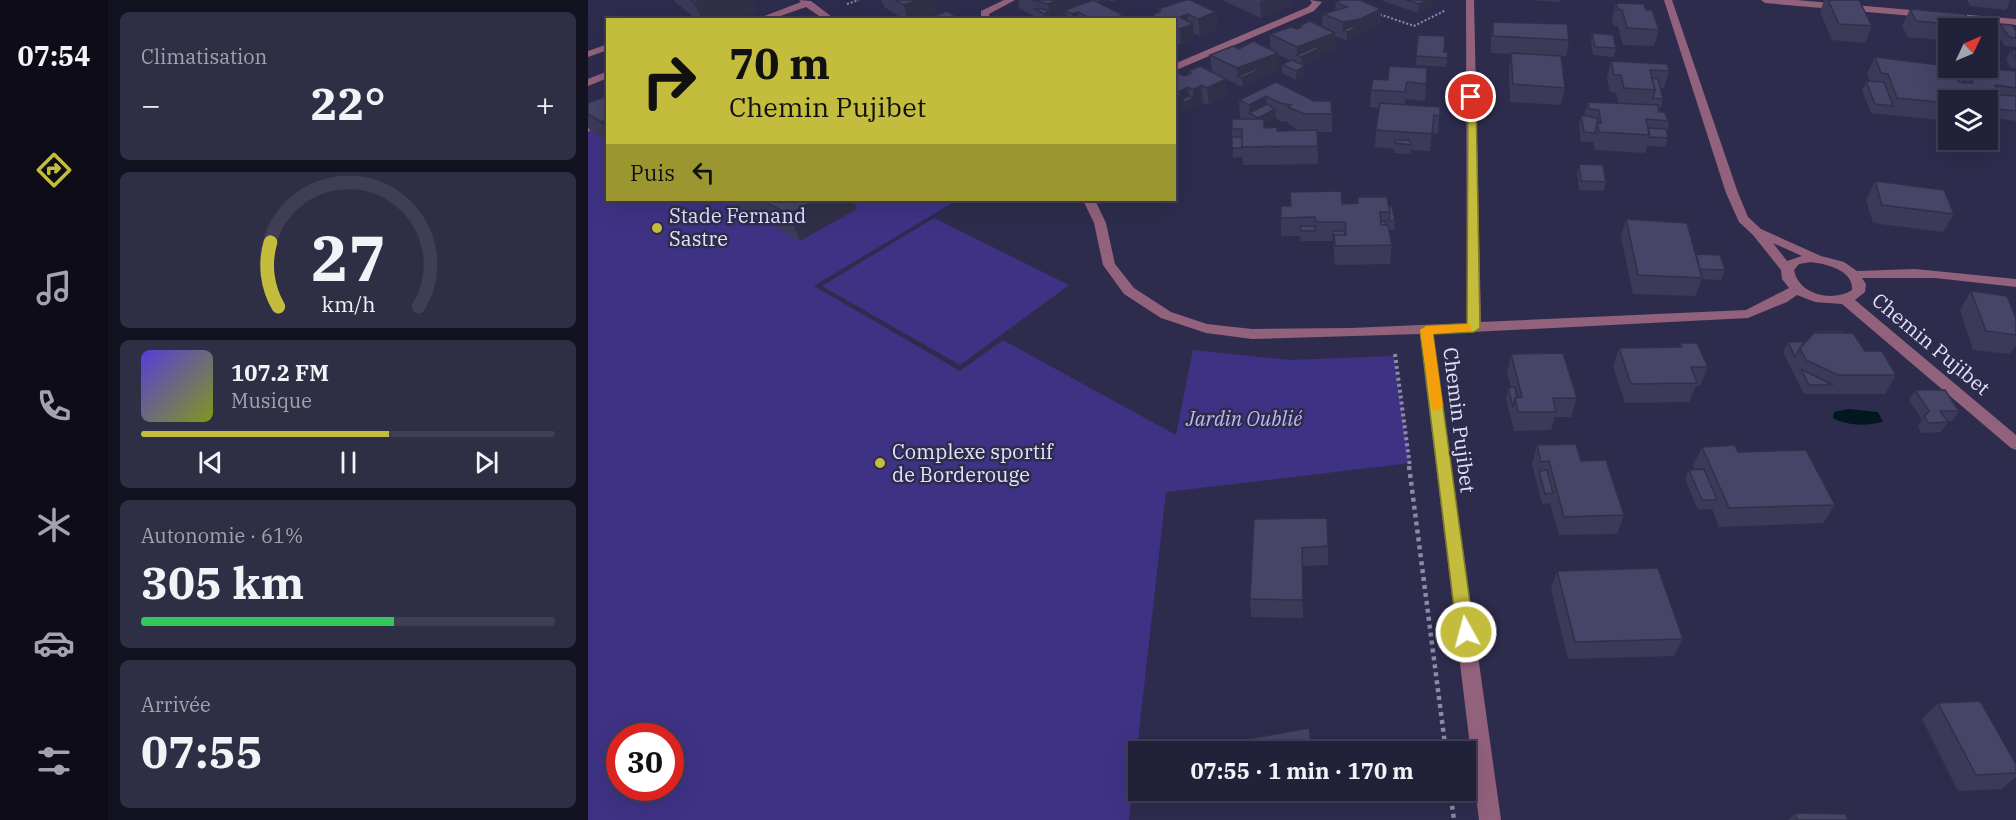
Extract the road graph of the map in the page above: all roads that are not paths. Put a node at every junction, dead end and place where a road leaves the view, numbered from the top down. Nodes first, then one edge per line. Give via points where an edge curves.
1 (1011, 0) edge
2 (1314, 0) edge
3 (1668, 0) edge
4 (1765, 0) edge
5 (1470, 1) edge
6 (805, 2) edge
7 (763, 18) edge
8 (829, 18) edge
9 (985, 18) edge
10 (2016, 22) edge
11 (606, 48) edge
12 (588, 54) edge
13 (1176, 67) edge
14 (606, 75) edge
15 (588, 82) edge
16 (606, 121) edge
17 (588, 129) edge
18 (1089, 201) edge
19 (1757, 232) junction
20 (1821, 259) junction
21 (1787, 269) junction
22 (1854, 275) junction
23 (2016, 283) edge
24 (1797, 289) junction
25 (1846, 300) junction
26 (1474, 328) junction
27 (1426, 330) junction
28 (2016, 444) edge
29 (1490, 820) edge

1 - 9 street via 984,13
2 - 13 street via 1317,2 1311,9
3 - 19 street via 1732,193 1743,219
4 - 10 street
5 - 26 street
6 - 7 street
6 - 8 street
11 - 12 street
14 - 15 street
16 - 17 street
18 - 27 street via 1100,223 1109,265 1129,291 1166,315 1206,328 1252,334
19 - 20 street
19 - 21 street
20 - 21 street via 1795,261
20 - 22 street
21 - 24 street via 1788,279
22 - 23 street via 1930,272
22 - 25 street via 1859,288
24 - 25 street via 1815,298
24 - 26 street, Chemin Pujibet via 1748,314
25 - 28 street, Chemin Pujibet
26 - 27 street, Chemin Pujibet
27 - 29 street, Chemin Pujibet

